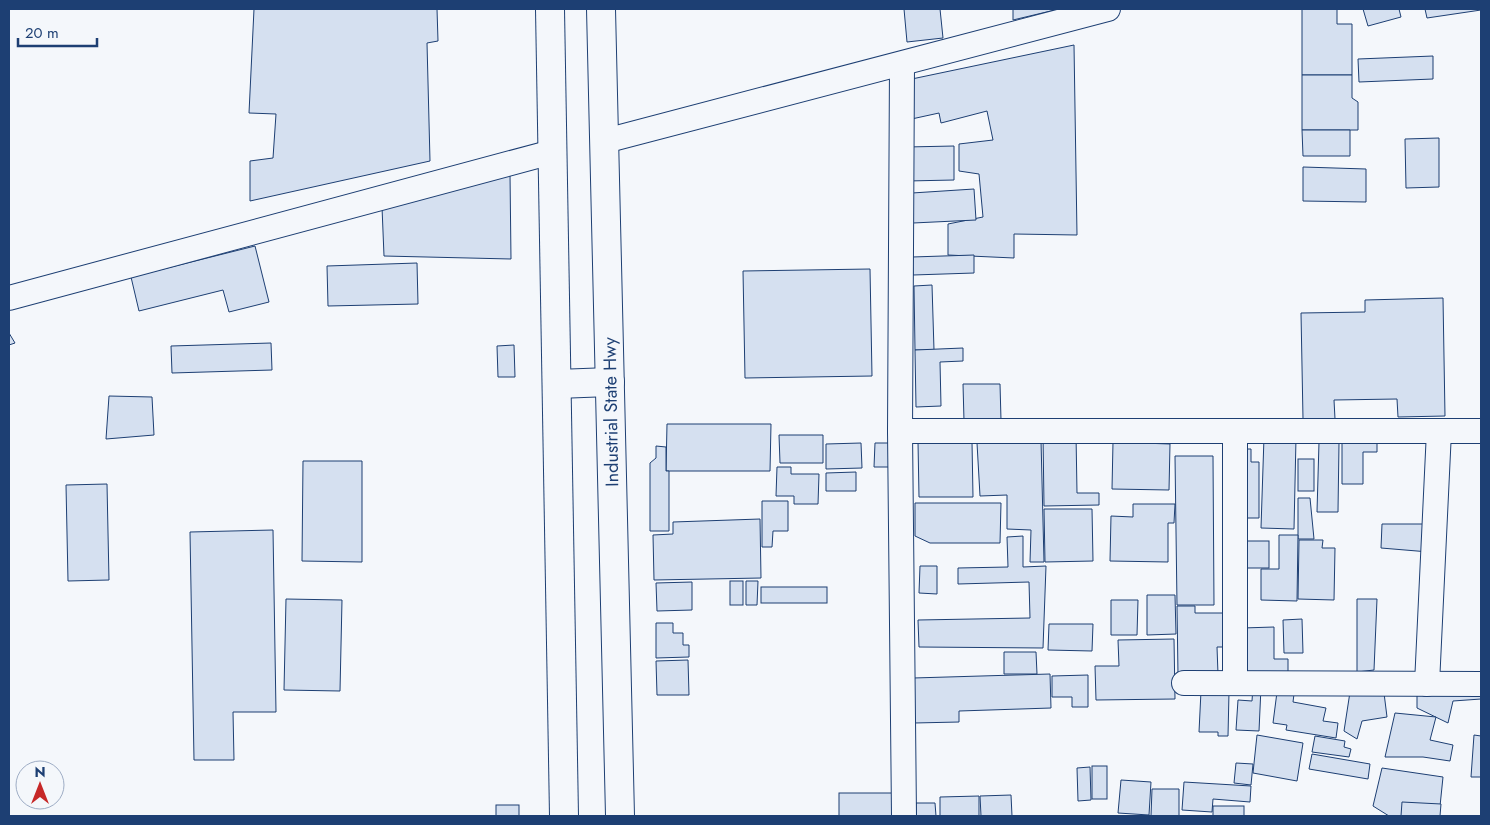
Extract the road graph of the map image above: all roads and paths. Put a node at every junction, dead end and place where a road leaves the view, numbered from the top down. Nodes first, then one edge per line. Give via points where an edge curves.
1 (550, 9) edge
2 (601, 9) edge
3 (1108, 9) edge
4 (902, 65) junction
5 (604, 141) junction
6 (552, 152) junction
7 (9, 298) edge
8 (610, 382) junction
9 (557, 384) junction
10 (900, 430) junction
11 (1235, 430) junction
12 (1439, 430) junction
13 (1481, 430) edge
14 (1184, 683) dead end
15 (1235, 683) junction
16 (1427, 684) junction
17 (1481, 684) edge
18 (564, 816) edge
19 (620, 816) edge
20 (904, 816) edge

1 - 6 main road
2 - 5 main road, Industrial State Hwy
3 - 4 street
4 - 5 street
4 - 10 street
5 - 8 main road, Industrial State Hwy
6 - 7 street
6 - 9 main road
8 - 9 main road
8 - 19 main road, Industrial State Hwy
9 - 18 main road
10 - 11 street
10 - 20 street
11 - 12 street
11 - 15 street
12 - 13 street
12 - 16 street
14 - 15 street
15 - 16 street
16 - 17 street

